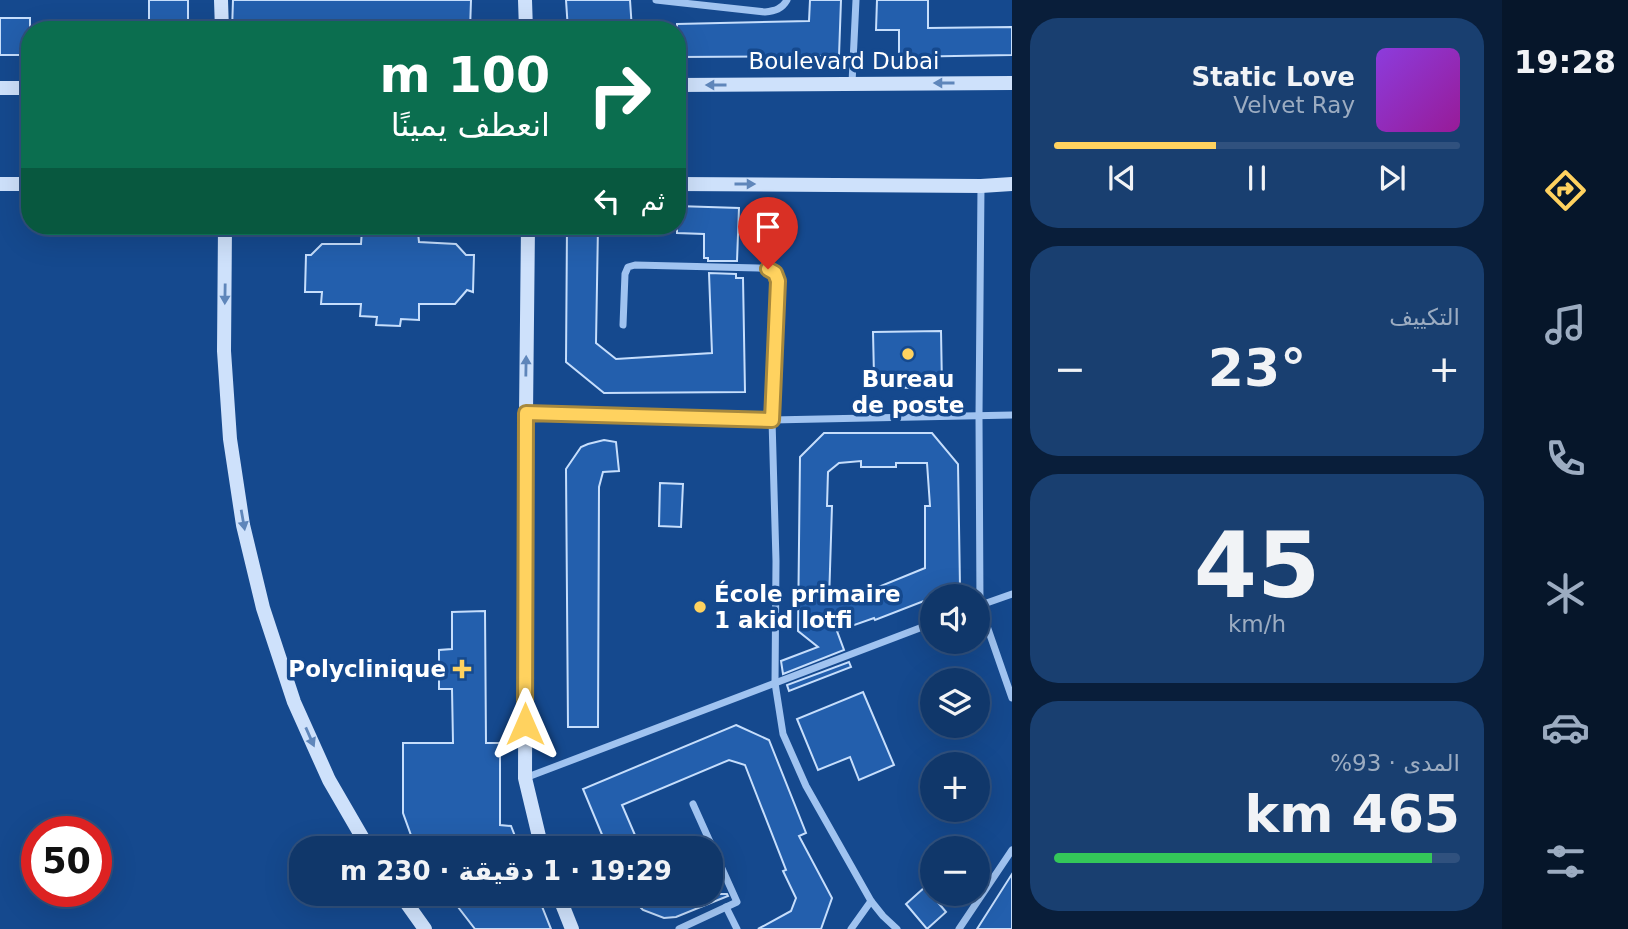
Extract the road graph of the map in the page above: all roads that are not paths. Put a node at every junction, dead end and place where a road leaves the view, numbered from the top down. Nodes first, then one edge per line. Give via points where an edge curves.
1 (221, 0) edge
2 (525, 0) edge
3 (656, 0) edge
4 (787, 0) edge
5 (856, 0) edge
6 (222, 21) edge
7 (526, 21) edge
8 (1012, 83) edge
9 (852, 84) junction
10 (686, 85) edge
11 (0, 88) edge
12 (21, 88) edge
13 (0, 184) edge
14 (21, 184) edge
15 (686, 184) edge
16 (1012, 184) edge
17 (981, 186) junction
18 (225, 235) edge
19 (528, 235) edge
20 (623, 325) dead end
21 (526, 413) junction
22 (1012, 415) edge
23 (979, 416) junction
24 (772, 420) junction
25 (979, 584) edge
26 (1012, 594) edge
27 (990, 602) edge
28 (920, 629) edge
29 (990, 637) edge
30 (775, 683) junction
31 (1012, 698) edge
32 (525, 778) junction
33 (693, 804) dead end
34 (361, 836) edge
35 (539, 836) edge
36 (1012, 850) edge
37 (871, 901) junction
38 (409, 906) edge
39 (563, 906) edge
40 (726, 907) junction
41 (425, 929) edge
42 (572, 929) edge
43 (679, 929) edge
44 (737, 929) edge
45 (851, 929) edge
46 (897, 929) edge
47 (959, 929) edge

1 - 6 main road
2 - 7 main road
3 - 4 street via 765,12 775,11
5 - 9 street
8 -> 9 main road, Boulevard Dubai
9 -> 10 main road, Boulevard Dubai
11 - 12 main road
13 - 14 main road
15 -> 17 main road
16 - 17 main road
17 - 23 street
18 -> 34 main road via 224,351 230,439 243,525 263,608 294,702 329,780
21 -> 19 main road
20 - 24 street via 628,267 758,268 775,273
21 - 24 street
21 - 32 main road
22 - 23 street
23 - 24 street
23 - 25 street
24 - 30 street
26 - 27 street
28 - 30 street
29 - 31 street
30 - 32 street
30 - 37 street via 783,734 806,786
32 - 35 main road
33 - 40 street via 737,902
36 - 47 street
37 - 45 street
37 - 46 street
38 - 41 main road
39 - 42 main road
40 - 43 street
40 - 44 street

